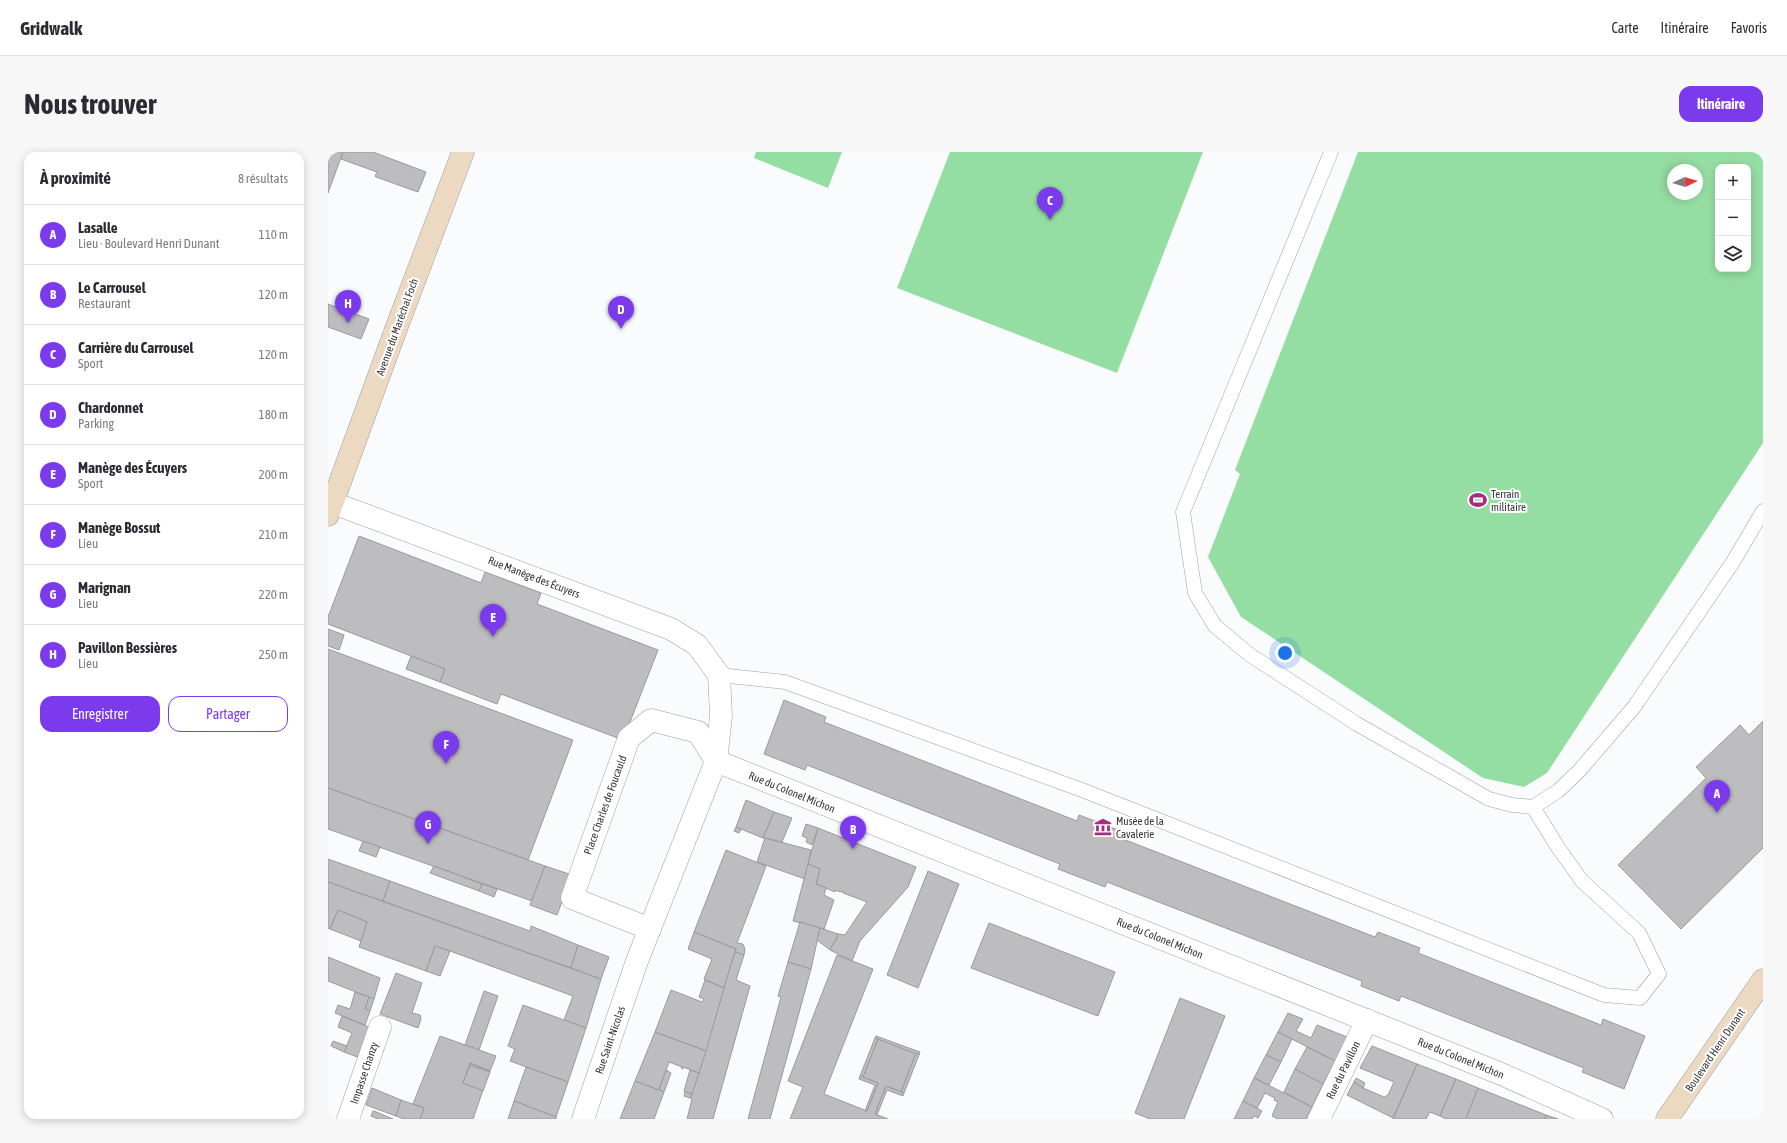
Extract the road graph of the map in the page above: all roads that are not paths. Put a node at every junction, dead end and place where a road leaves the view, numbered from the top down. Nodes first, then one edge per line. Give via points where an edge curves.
1 (463, 152) edge
2 (1331, 152) edge
3 (330, 509) edge
4 (1763, 511) edge
5 (719, 675) junction
6 (716, 761) junction
7 (1533, 807) junction
8 (650, 928) junction
9 (1763, 980) edge
10 (1367, 1020) junction
11 (380, 1027) dead end
12 (348, 1119) edge
13 (583, 1119) edge
14 (1318, 1119) edge
15 (1602, 1119) edge
16 (1668, 1119) edge

1 - 3 street, Avenue du Maréchal Foch
2 - 7 lane via 1183,512 1195,593 1215,626 1250,655 1357,724 1488,798 1512,805
3 - 5 street, Rue Manège des Écuyers via 671,629 697,645
4 - 7 lane via 1733,562 1634,707 1579,771 1558,791
5 - 6 street via 722,716
5 - 7 lane via 785,682 1082,790 1604,995 1640,998 1659,974 1639,933 1582,881
6 - 8 street
6 - 8 street, Place Charles de Foucauld via 698,732 651,720 629,738 572,898
6 - 10 street, Rue du Colonel Michon
8 - 13 street, Rue Saint-Nicolas
9 - 16 street, Boulevard Henri Dunant
10 - 14 street, Rue du Pavillon
10 - 15 street, Rue du Colonel Michon via 1499,1073
11 - 12 street, Impasse Chanzy

